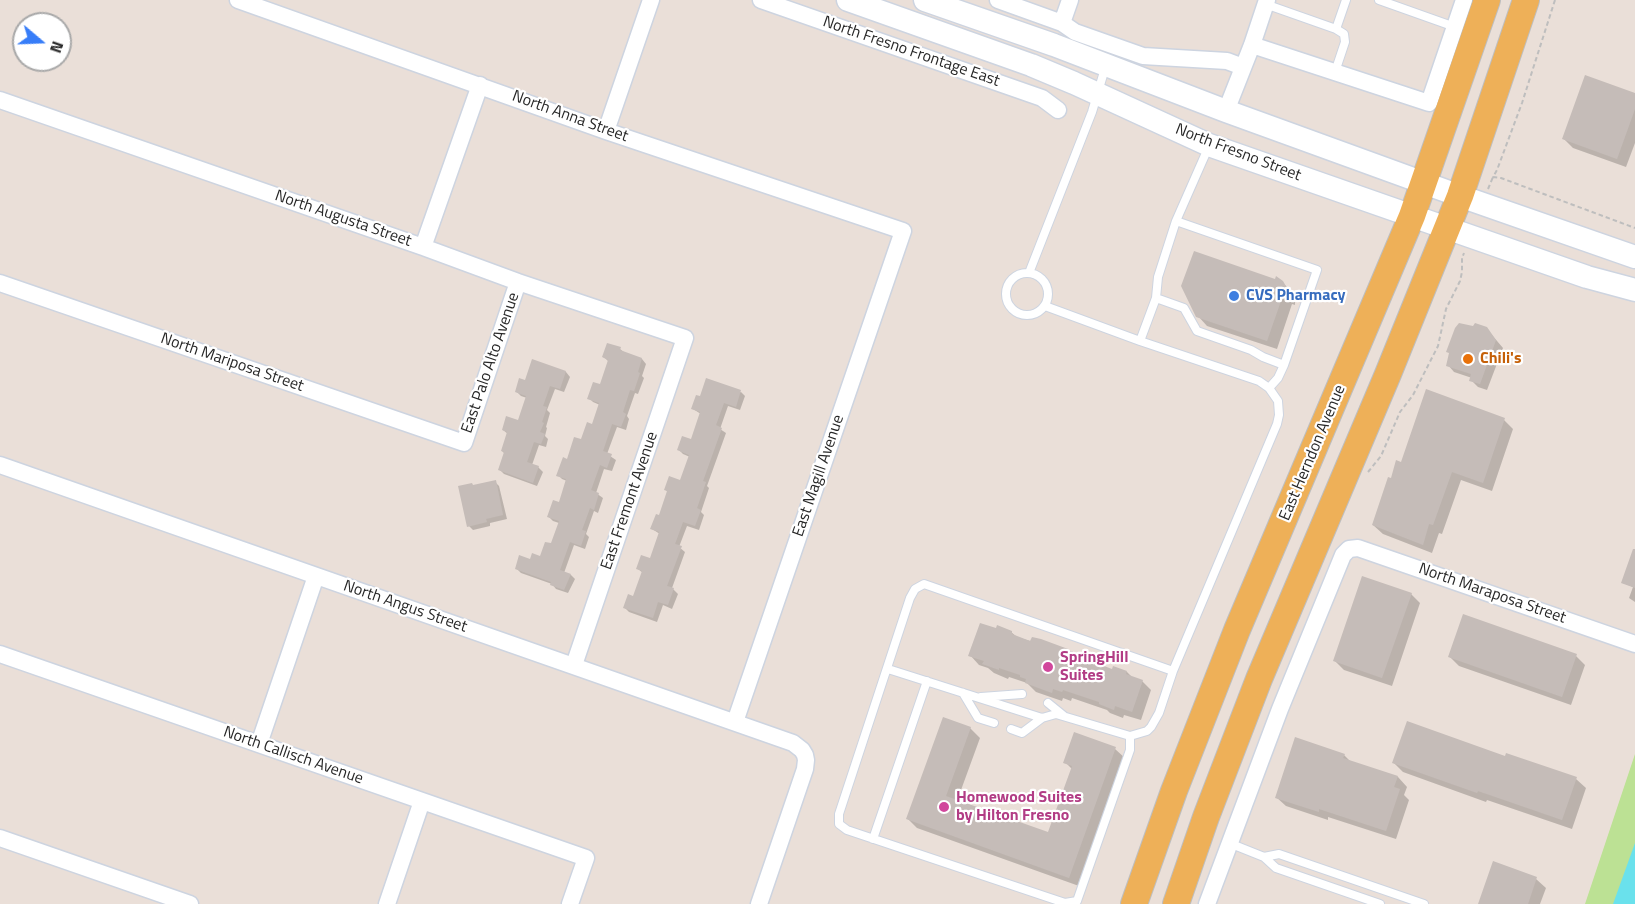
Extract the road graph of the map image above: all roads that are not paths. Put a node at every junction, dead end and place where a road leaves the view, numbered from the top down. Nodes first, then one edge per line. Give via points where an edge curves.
1 (237, 0) edge
2 (651, 0) edge
3 (761, 0) edge
4 (848, 0) edge
5 (925, 0) edge
6 (998, 0) edge
7 (1070, 0) edge
8 (1346, 0) edge
9 (1379, 0) edge
10 (1464, 0) edge
11 (1487, 0) edge
12 (1526, 0) edge
13 (1266, 2) edge
14 (1062, 23) junction
15 (1455, 27) junction
16 (1336, 29) junction
17 (1252, 45) junction
18 (1106, 65) junction
19 (1243, 67) junction
20 (1335, 72) junction
21 (480, 85) junction
22 (1097, 95) junction
23 (0, 100) edge
24 (1058, 110) dead end
25 (1226, 111) junction
26 (606, 131) junction
27 (1209, 146) junction
28 (1425, 183) junction
29 (1460, 196) junction
30 (1412, 216) junction
31 (1176, 221) junction
32 (1448, 228) junction
33 (903, 231) joint
34 (423, 247) junction
35 (1635, 257) edge
36 (1029, 273) junction
37 (518, 282) junction
38 (0, 283) edge
39 (1635, 290) edge
40 (1156, 298) junction
41 (1045, 306) junction
42 (685, 338) joint
43 (1140, 341) junction
44 (1284, 365) junction
45 (1269, 388) junction
46 (464, 443) joint
47 (0, 465) edge
48 (316, 576) junction
49 (1635, 644) edge
50 (0, 654) edge
51 (574, 665) junction
52 (888, 669) junction
53 (1173, 671) junction
54 (927, 681) junction
55 (963, 693) junction
56 (1022, 694) dead end
57 (976, 697) junction
58 (1048, 703) dead end
59 (1042, 718) junction
60 (1067, 718) junction
61 (735, 722) junction
62 (993, 723) dead end
63 (1011, 729) dead end
64 (1130, 735) junction
65 (259, 744) junction
66 (422, 801) junction
67 (0, 838) edge
68 (873, 839) junction
69 (1228, 842) junction
70 (1264, 857) junction
71 (190, 904) edge
72 (387, 904) edge
73 (570, 904) edge
74 (759, 904) edge
75 (1134, 904) edge
76 (1176, 904) edge
77 (1206, 904) edge
78 (1380, 904) edge
79 (1424, 904) edge

1 - 21 street, North Anna Street
2 - 26 street
3 - 24 street, North Fresno Frontage East via 1041,98
4 - 22 main road, North Fresno Street via 1031,65
5 - 18 main road
6 - 14 street
7 - 14 street
8 - 16 lane
9 - 15 lane
10 - 15 street
11 - 28 main road, East Herndon Avenue
12 - 29 main road
13 - 16 lane
13 - 17 street
14 - 19 street via 1075,32 1143,56 1227,60
15 - 20 street via 1430,103
16 - 20 lane via 1344,34 1345,42
17 - 19 street
17 - 20 street
18 - 22 lane
18 - 25 main road
19 - 25 street
21 - 26 street, North Anna Street
21 - 34 street
22 - 27 main road, North Fresno Street
22 - 36 lane
23 - 34 street, North Augusta Street
25 - 28 main road
26 - 33 street, North Anna Street
27 - 30 main road, North Fresno Street
27 - 31 lane
28 - 29 main road
28 - 30 main road, East Herndon Avenue
29 - 32 main road
29 - 35 main road
30 - 32 main road, North Fresno Street
30 - 75 main road, East Herndon Avenue via 1237,630
31 - 40 lane via 1158,277
31 - 44 lane via 1317,270
32 - 39 main road, North Fresno Street
32 - 76 main road via 1259,679
33 - 61 street, East Magill Avenue
34 - 37 street, North Augusta Street
36 - 41 lane via 1046,285
36 - 41 lane via 1017,276 1008,285 1008,303 1022,315 1035,314
37 - 42 street, North Augusta Street
37 - 46 street, East Palo Alto Avenue
38 - 46 street, North Mariposa Street
40 - 43 lane
40 - 44 lane via 1184,308 1197,331
41 - 43 lane
42 - 51 street, East Fremont Avenue
43 - 45 lane via 1259,381
44 - 45 lane
45 - 53 lane via 1278,401 1277,424
47 - 48 street, North Angus Street
48 - 51 street, North Angus Street
48 - 65 street
49 - 69 street, North Maraposa Street via 1358,548 1349,549 1343,555
50 - 65 street, North Callisch Avenue
51 - 61 street, North Angus Street
52 - 53 lane via 910,598 924,584
52 - 54 lane
52 - 68 lane via 839,814 840,824 847,830
53 - 64 lane via 1151,727
54 - 55 lane
54 - 68 lane
55 - 57 lane
55 - 62 lane via 978,718
56 - 57 lane
57 - 59 lane
58 - 60 lane
59 - 60 lane via 1056,714
59 - 63 lane via 1022,733
60 - 64 lane
61 - 74 street, North Angus Street via 793,743 805,755 805,769
64 - 68 lane via 1130,750 1077,901 1065,903
65 - 66 street, North Callisch Avenue
66 - 72 street
66 - 73 street, North Callisch Avenue via 586,858
67 - 71 street
69 - 70 lane
69 - 77 street
70 - 78 lane via 1276,868
70 - 79 lane via 1278,854

